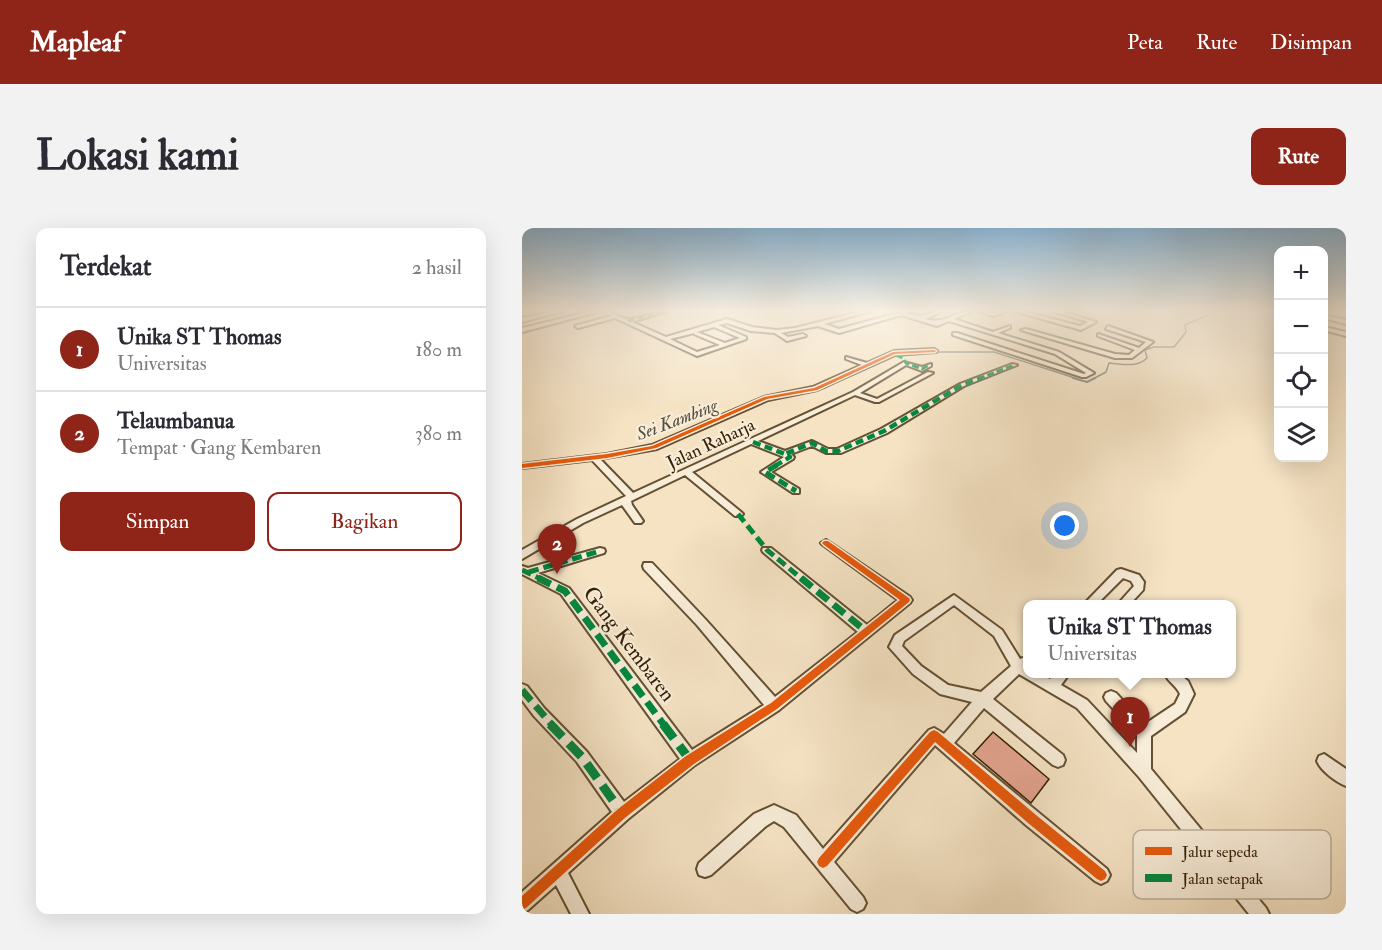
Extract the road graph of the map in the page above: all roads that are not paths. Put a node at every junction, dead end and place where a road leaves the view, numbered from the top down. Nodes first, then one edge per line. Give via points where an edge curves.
1 (674, 343) edge
2 (719, 343) edge
3 (730, 343) edge
4 (983, 343) edge
5 (1026, 343) edge
6 (1071, 343) edge
7 (1080, 343) edge
8 (1121, 343) edge
9 (1149, 343) edge
10 (1089, 344) dead end
11 (724, 345) junction
12 (1139, 350) junction
13 (934, 351) dead end
14 (1057, 353) junction
15 (893, 354) junction
16 (1124, 357) junction
17 (848, 358) dead end
18 (904, 360) junction
19 (929, 364) dead end
20 (867, 365) junction
21 (1014, 365) dead end
22 (930, 373) dead end
23 (855, 393) junction
24 (753, 442) junction
25 (785, 454) junction
26 (596, 460) dead end
27 (522, 465) edge
28 (686, 472) junction
29 (796, 491) dead end
30 (629, 498) junction
31 (738, 514) dead end
32 (638, 521) dead end
33 (826, 543) dead end
34 (767, 549) dead end
35 (600, 551) dead end
36 (522, 555) edge
37 (648, 566) dead end
38 (526, 571) edge
39 (1095, 600) edge
40 (1127, 600) edge
41 (867, 632) junction
42 (1023, 665) edge
43 (1023, 671) edge
44 (1040, 678) edge
45 (1059, 678) edge
46 (1176, 678) edge
47 (1052, 686) junction
48 (522, 690) edge
49 (1111, 697) dead end
50 (983, 699) junction
51 (774, 706) junction
52 (1144, 733) junction
53 (945, 742) junction
54 (690, 760) junction
55 (1058, 760) dead end
56 (1324, 761) dead end
57 (1143, 772) junction
58 (1346, 779) edge
59 (622, 813) junction
60 (1191, 830) edge
61 (824, 862) junction
62 (705, 869) dead end
63 (558, 871) junction
64 (1101, 875) dead end
65 (1248, 899) edge
66 (857, 903) dead end
67 (522, 904) edge
68 (580, 914) edge
69 (1260, 914) edge

1 - 11 street via 697,354
2 - 11 street
3 - 11 street
4 - 14 street via 1084,376 1090,373
5 - 14 street
6 - 14 street
7 - 16 street
8 - 12 street
9 - 12 street
10 - 16 street
12 - 16 street
13 - 15 street
15 - 18 street
15 - 20 street
17 - 20 street
18 - 19 street via 922,369
18 - 23 street, Jalan Raharja
20 - 27 street via 815,389 766,398 654,447
21 - 25 street via 962,385 884,431 838,451 812,443
22 - 23 street via 877,401
23 - 24 street, Jalan Raharja
24 - 25 street
24 - 28 street, Jalan Raharja
25 - 29 street via 790,457 765,472
26 - 30 street
28 - 30 street, Jalan Raharja
28 - 31 street
30 - 32 street via 627,505
30 - 36 street, Jalan Raharja
33 - 41 street via 906,598
34 - 41 street
35 - 38 street
37 - 51 street
38 - 54 street, Gang Kembaren via 565,591
39 - 40 street via 1121,573 1139,582
41 - 51 street
42 - 50 street via 998,633 954,599 897,641 895,647 917,670 945,690
43 - 50 street
44 - 47 street
45 - 47 street
46 - 52 street via 1187,694 1185,700 1180,708
47 - 57 street via 1082,704
48 - 59 street via 582,757
49 - 52 street
50 - 53 street
50 - 55 street
51 - 54 street
52 - 57 street
53 - 61 street via 931,736
53 - 64 street
54 - 59 street
56 - 58 street
57 - 60 street
59 - 63 street
61 - 62 street via 790,821 774,813 760,820
61 - 66 street
63 - 67 street
63 - 68 street
65 - 69 street

